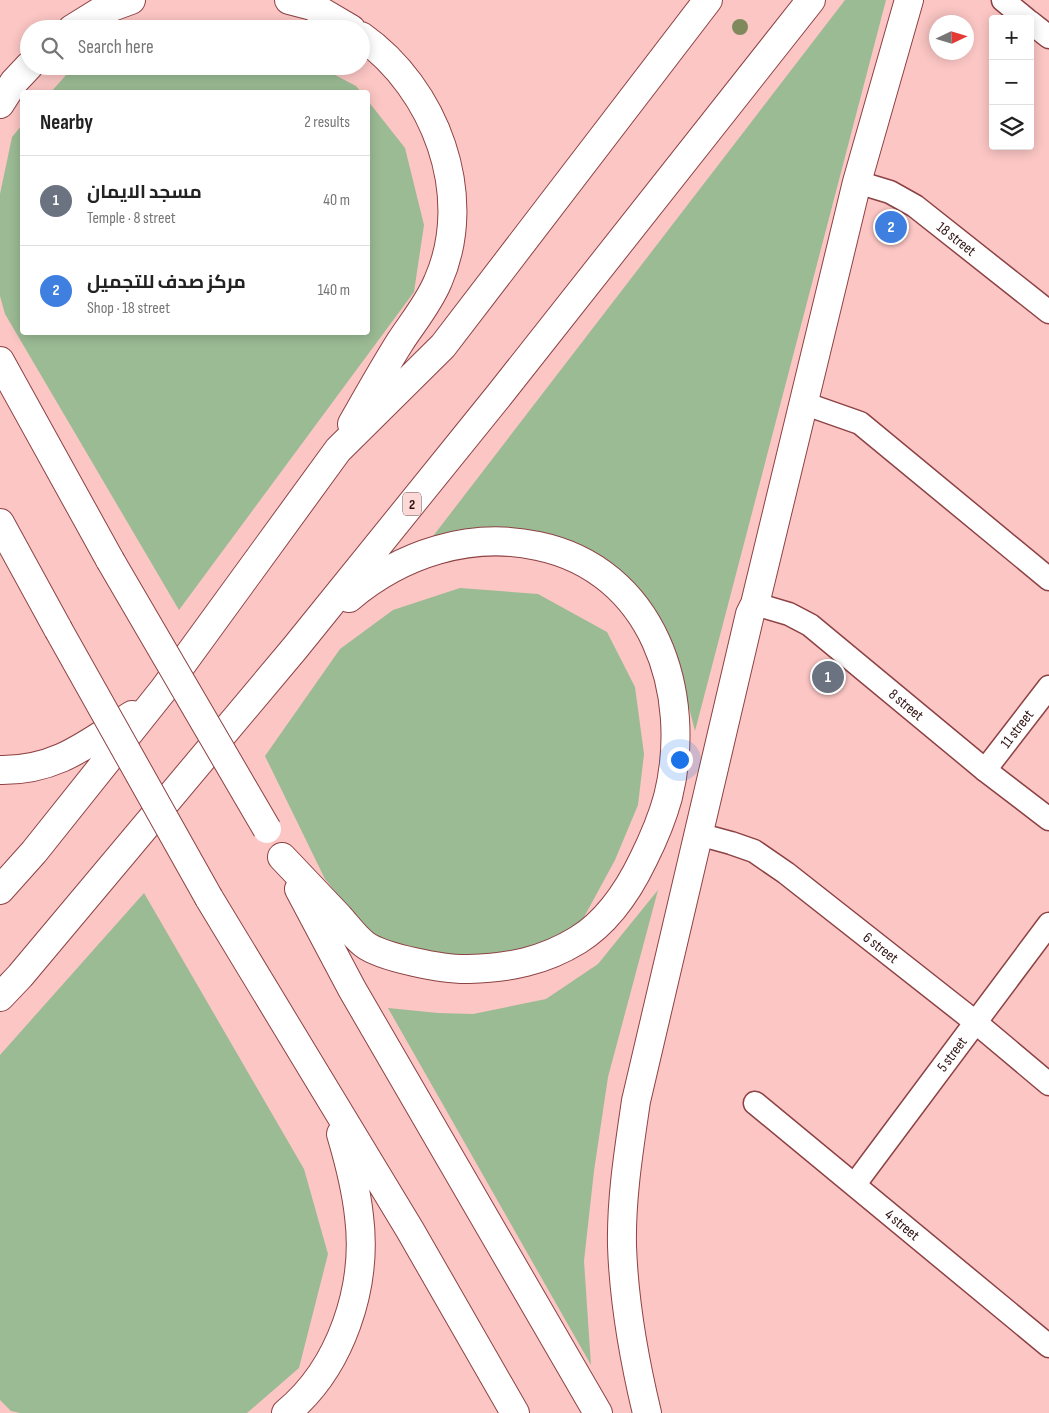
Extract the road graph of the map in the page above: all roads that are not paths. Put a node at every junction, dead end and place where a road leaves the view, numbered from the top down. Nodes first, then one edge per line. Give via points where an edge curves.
1 (131, 0) edge
2 (289, 0) edge
3 (708, 0) edge
4 (811, 0) edge
5 (909, 0) edge
6 (1002, 0) edge
7 (1021, 15) edge
8 (87, 20) edge
9 (336, 20) edge
10 (1034, 25) edge
11 (1049, 37) edge
12 (370, 44) edge
13 (21, 75) edge
14 (0, 104) edge
15 (857, 182) junction
16 (1049, 312) edge
17 (0, 344) edge
18 (6, 370) edge
19 (802, 403) junction
20 (338, 450) junction
21 (0, 523) edge
22 (1049, 580) edge
23 (755, 604) junction
24 (295, 648) junction
25 (1049, 687) edge
26 (164, 689) junction
27 (0, 770) edge
28 (985, 770) junction
29 (1049, 819) edge
30 (698, 834) junction
31 (282, 856) junction
32 (0, 890) edge
33 (1049, 924) edge
34 (0, 998) edge
35 (974, 1021) junction
36 (1049, 1084) edge
37 (327, 1093) junction
38 (755, 1103) dead end
39 (855, 1184) junction
40 (1049, 1346) edge
41 (286, 1413) edge
42 (515, 1413) edge
43 (598, 1413) edge
44 (648, 1413) edge

1 - 8 highway
2 - 9 highway via 312,6
3 - 20 highway via 442,346
4 - 24 highway, 2
5 - 15 highway
6 - 7 street
10 - 11 street
12 - 20 highway via 398,68 419,96 436,130 451,188 451,230 438,282 380,374
13 - 14 highway
15 - 16 street, 18 street via 890,192 915,206
15 - 19 highway
17 - 18 highway
18 - 31 highway, bridge via 110,560
19 - 22 street via 860,423
19 - 23 highway
20 - 26 highway
21 - 37 highway, bridge via 209,898
23 - 28 street, 8 street via 789,614 810,625
23 - 30 highway
24 - 31 highway via 362,587 415,557 447,547 482,542 524,543 560,550 592,566 623,590 650,625 667,670 674,716 674,756 668,796 654,839 634,879 611,911 580,939 537,960 499,968 455,970 407,961 365,945
24 - 34 highway, 2
25 - 28 street, 11 street
26 - 27 highway via 139,711 63,758 40,767
26 - 32 highway
28 - 29 street, 8 street
30 - 35 street, 6 street via 754,851
30 - 44 highway via 638,1092 626,1171 622,1245 628,1316
31 - 43 highway via 352,989
33 - 35 street, 5 street
35 - 36 street, 6 street
35 - 39 street, 5 street
37 - 41 highway via 353,1176 360,1218 360,1261 354,1298 342,1335 327,1365 301,1400
37 - 42 highway
38 - 39 street, 4 street
39 - 40 street, 4 street

